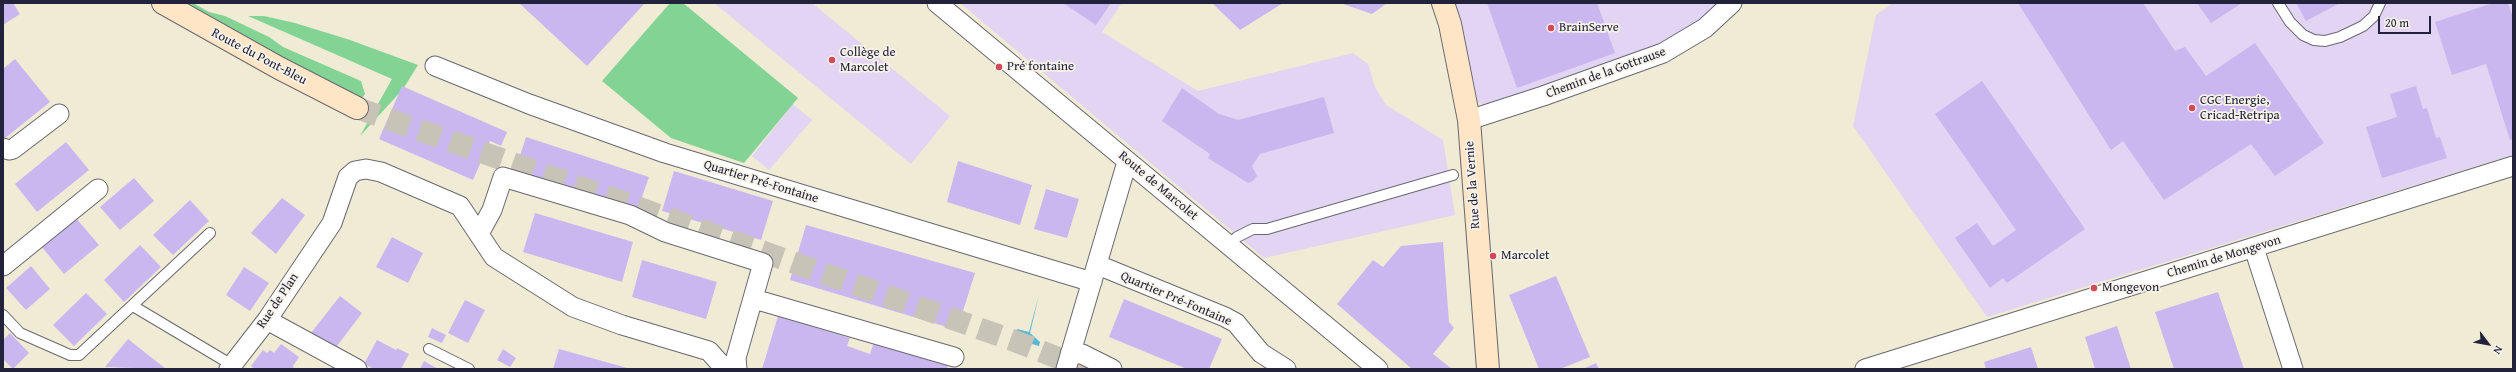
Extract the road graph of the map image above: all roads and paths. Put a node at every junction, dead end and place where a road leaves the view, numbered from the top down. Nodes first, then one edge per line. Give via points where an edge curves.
1 (163, 3) edge
2 (937, 3) edge
3 (1443, 3) edge
4 (1732, 3) edge
5 (2278, 3) edge
6 (2380, 3) edge
7 (435, 66) dead end
8 (357, 108) tunnel mouth
9 (59, 114) dead end
10 (1469, 120) junction
11 (3, 148) edge
12 (1127, 162) junction
13 (2513, 166) edge
14 (1453, 175) dead end
15 (98, 190) dead end
16 (480, 232) junction
17 (210, 233) dead end
18 (1229, 245) junction
19 (2254, 248) junction
20 (1098, 265) junction
21 (3, 266) edge
22 (1092, 282) junction
23 (754, 299) junction
24 (133, 306) junction
25 (3, 315) edge
26 (267, 320) junction
27 (429, 349) dead end
28 (954, 357) dead end
29 (1068, 362) edge
30 (230, 367) edge
31 (357, 369) edge
32 (469, 369) edge
33 (725, 369) edge
34 (737, 369) edge
35 (1112, 369) edge
36 (1286, 369) edge
37 (1378, 369) edge
38 (1488, 369) edge
39 (1865, 369) edge
40 (2293, 369) edge

1 - 8 street, Route du Pont-Bleu
2 - 12 street, Route de Marcolet
3 - 10 street, Rue de la Vernie via 1450,24
4 - 10 street, Chemin de la Gottrause via 1705,28 1663,53
5 - 6 lane via 2290,22 2303,35 2325,41 2363,26 2374,16
7 - 22 street, Quartier Pré-Fontaine via 529,104 665,153
9 - 11 street via 13,149
10 - 38 street, Rue de la Vernie
12 - 18 street, Route de Marcolet
12 - 20 street
13 - 19 street, Chemin de Mongevon
14 - 18 lane via 1267,229 1253,229 1237,237
15 - 21 street
16 - 23 street via 492,210 503,177 630,215 665,232 763,263
16 - 26 street, Rue de Plan via 460,206 381,172 366,169 355,171 348,177 328,234
16 - 33 street via 494,257 573,307 622,325 709,351
17 - 24 lane
18 - 37 street, Route de Marcolet
19 - 39 street, Chemin de Mongevon
19 - 40 street
20 - 22 street
20 - 36 street, Quartier Pré-Fontaine via 1236,323 1261,354
22 - 29 street
23 - 28 street
23 - 34 street via 736,358
24 - 25 lane via 83,352 74,356 20,333
24 - 30 lane
26 - 30 street, Rue de Plan
26 - 31 street
27 - 32 lane
29 - 35 street via 1082,354

